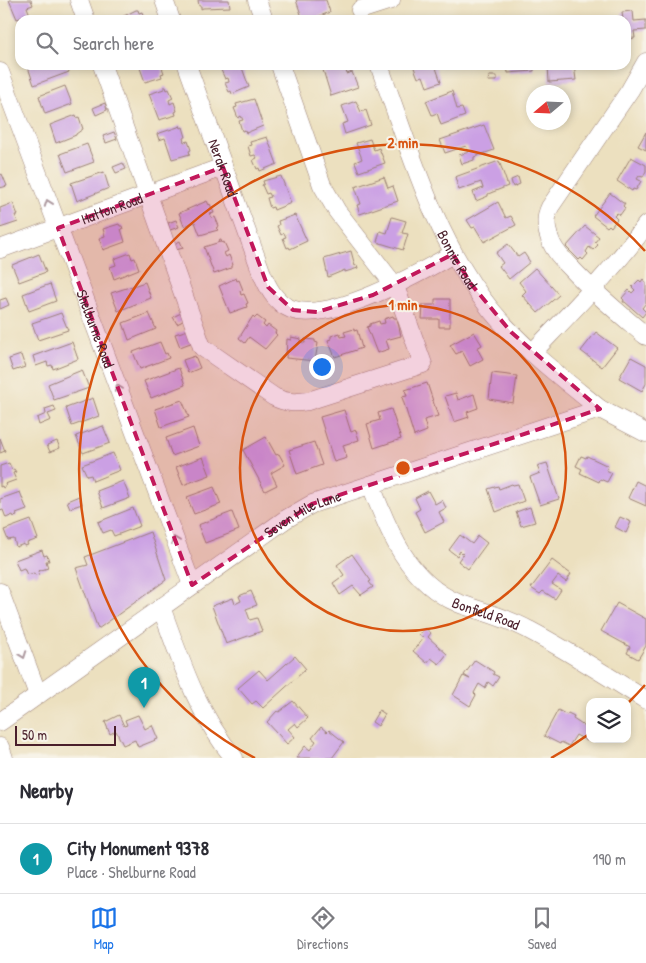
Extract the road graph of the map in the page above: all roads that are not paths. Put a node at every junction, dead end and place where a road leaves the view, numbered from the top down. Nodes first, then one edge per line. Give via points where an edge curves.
1 (79, 0) edge
2 (164, 0) edge
3 (257, 0) edge
4 (391, 0) edge
5 (360, 10) edge
6 (84, 15) edge
7 (169, 15) edge
8 (262, 15) edge
9 (646, 62) edge
10 (104, 70) edge
11 (189, 70) edge
12 (282, 70) edge
13 (381, 70) edge
14 (0, 72) edge
15 (223, 167) junction
16 (147, 195) junction
17 (646, 225) edge
18 (58, 228) junction
19 (0, 249) edge
20 (453, 254) junction
21 (395, 286) junction
22 (592, 290) junction
23 (646, 336) edge
24 (532, 353) junction
25 (600, 409) junction
26 (646, 433) edge
27 (371, 484) junction
28 (192, 585) junction
29 (0, 592) edge
30 (161, 607) junction
31 (38, 695) junction
32 (646, 700) edge
33 (0, 722) edge
34 (0, 747) edge
35 (4, 758) edge
36 (234, 758) edge

1 - 6 street
2 - 7 street
3 - 8 street
4 - 5 street
9 - 22 street via 546,216 555,249
10 - 16 street
11 - 15 street, Nerak Road
12 - 21 street via 322,185
13 - 20 street, Bonnie Road via 425,193
18 -> 14 street, Shelburne Road
15 - 16 street, Hatton Road
15 - 21 street, Nerak Road via 268,287 284,305 293,310 317,312
16 - 18 street, Hatton Road
16 - 21 street via 202,347 283,401 308,400 423,364
17 - 22 street
18 - 19 street, Hatton Road
28 -> 18 street, Shelburne Road
20 - 21 street
20 - 24 street, Bonnie Road via 491,311
22 - 23 street
22 - 24 street
24 - 25 street, Bonnie Road
25 - 26 street
25 - 27 street, Seven Mile Lane
27 - 28 street, Seven Mile Lane via 299,510
27 - 32 street, Bonfield Road via 395,542 420,577 436,590 457,602 529,630
28 - 30 street, Seven Mile Lane
29 -> 31 street
30 - 31 street, Seven Mile Lane
30 - 36 street via 198,704
31 - 33 street, Seven Mile Lane
34 - 35 street

